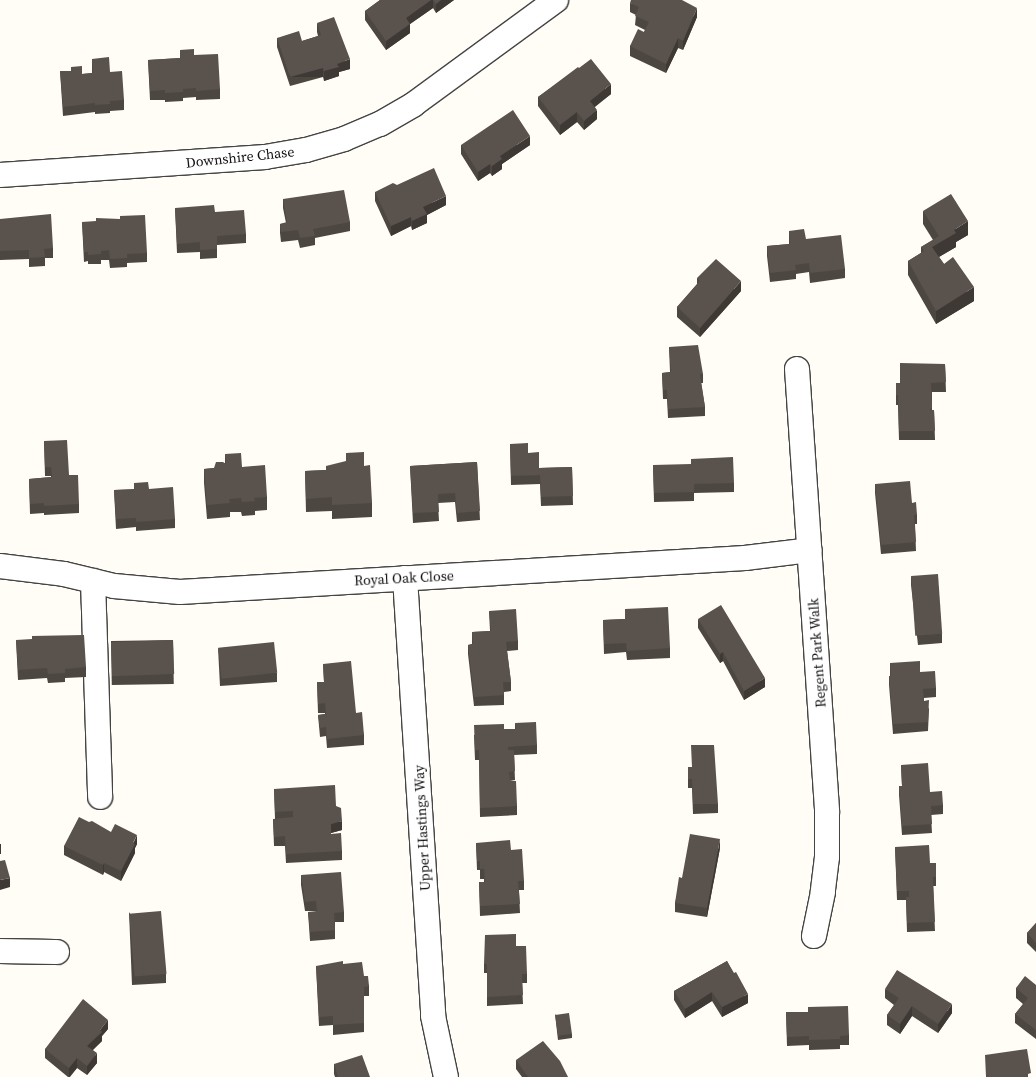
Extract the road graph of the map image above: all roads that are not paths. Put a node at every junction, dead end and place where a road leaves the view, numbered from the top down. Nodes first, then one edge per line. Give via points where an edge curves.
1 (556, 0) edge
2 (0, 175) edge
3 (797, 369) dead end
4 (810, 550) junction
5 (0, 566) edge
6 (405, 578) junction
7 (93, 581) junction
8 (100, 797) dead end
9 (814, 936) dead end
10 (0, 951) edge
11 (56, 952) dead end
12 (446, 1077) edge

1 - 2 street, Downshire Chase via 414,104 380,124 344,139 265,157
3 - 4 street, Regent Park Walk
4 - 6 street, Royal Oak Close via 745,558
4 - 9 street, Regent Park Walk via 827,812 827,857
5 - 7 street, Royal Oak Close
6 - 7 street, Royal Oak Close via 180,592
6 - 12 street, Upper Hastings Way via 433,1016
7 - 8 street
10 - 11 street

